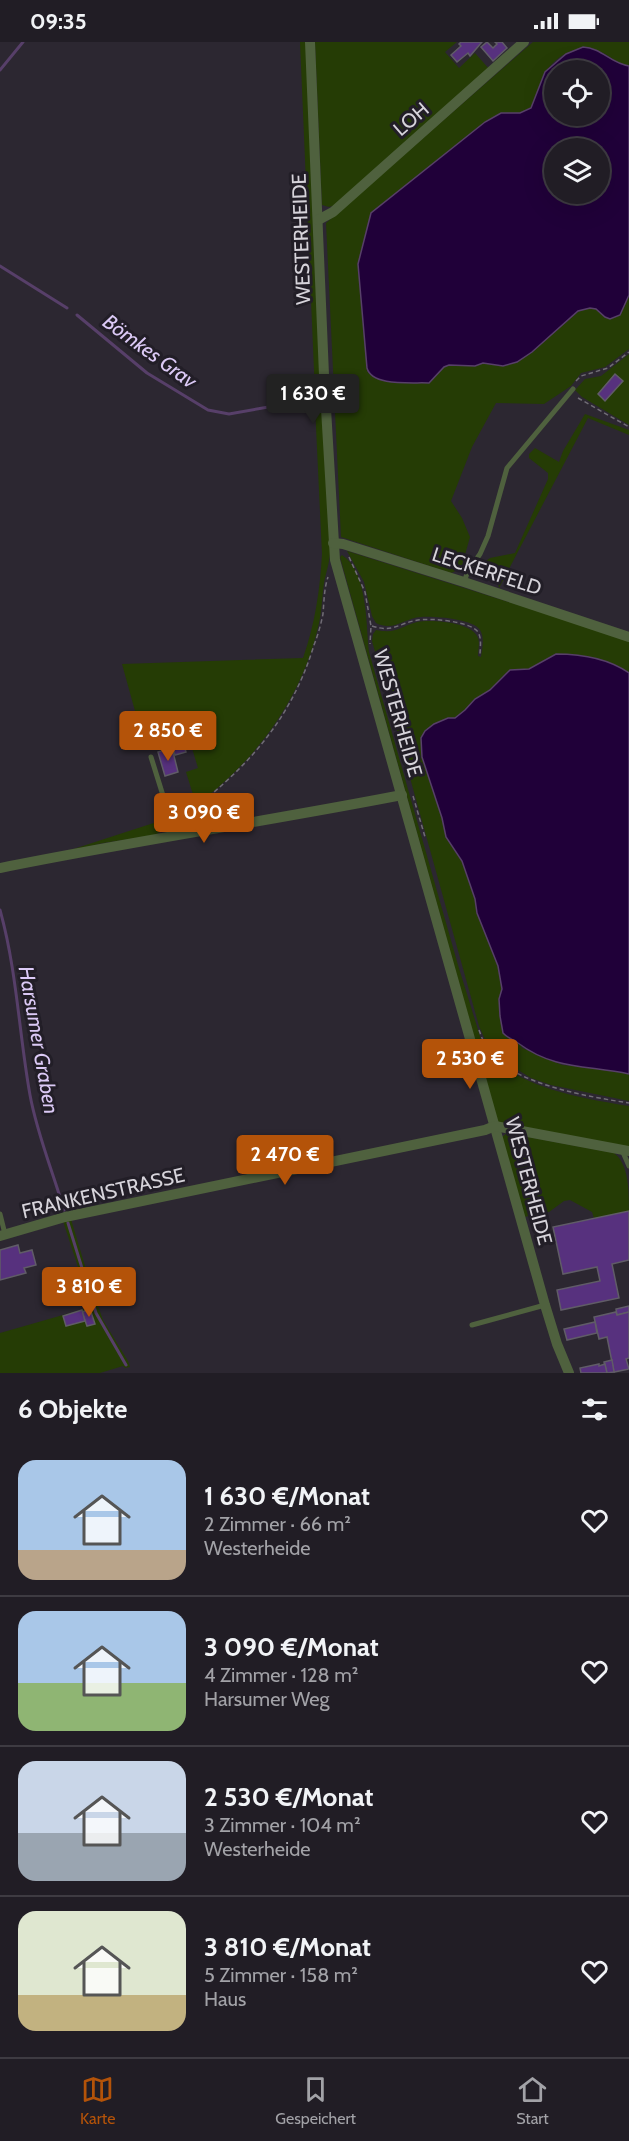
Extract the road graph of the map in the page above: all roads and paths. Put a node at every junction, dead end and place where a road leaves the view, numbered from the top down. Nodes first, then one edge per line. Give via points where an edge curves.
1 (310, 42) edge
2 (524, 42) edge
3 (318, 220) junction
4 (629, 352) edge
5 (573, 389) junction
6 (629, 427) edge
7 (338, 544) junction
8 (335, 560) junction
9 (464, 582) junction
10 (371, 626) junction
11 (629, 637) edge
12 (372, 653) dead end
13 (480, 655) dead end
14 (152, 757) dead end
15 (407, 793) junction
16 (173, 830) junction
17 (427, 844) dead end
18 (0, 868) edge
19 (478, 1029) dead end
20 (629, 1103) edge
21 (495, 1126) junction
22 (625, 1150) edge
23 (629, 1166) edge
24 (0, 1214) edge
25 (2, 1235) edge
26 (545, 1305) junction
27 (472, 1325) dead end
28 (569, 1373) edge

1 - 3 street, WESTERHEIDE
2 - 3 street, LOH via 333,212
3 - 7 street, WESTERHEIDE
4 - 5 path via 608,368 577,379
5 - 6 path via 574,395
5 - 9 lane via 507,468 488,536
7 - 8 street, WESTERHEIDE
7 - 9 street, LECKERFELD
7 - 10 path via 362,582
8 - 15 street, WESTERHEIDE
8 - 16 path via 326,584 314,647 286,710 237,773
9 - 11 street, LECKERFELD
10 - 12 path
10 - 13 path via 396,628 421,619 465,624 477,631
14 - 16 lane
15 - 16 street via 289,817
15 - 17 path
15 - 21 street, WESTERHEIDE
16 - 18 street
19 - 20 path via 491,1054 530,1080
21 - 22 street
21 - 25 street, FRANKENSTRASSE via 66,1217
21 - 26 street, WESTERHEIDE
22 - 23 lane
24 - 25 lane
26 - 27 lane
26 - 28 street, WESTERHEIDE

